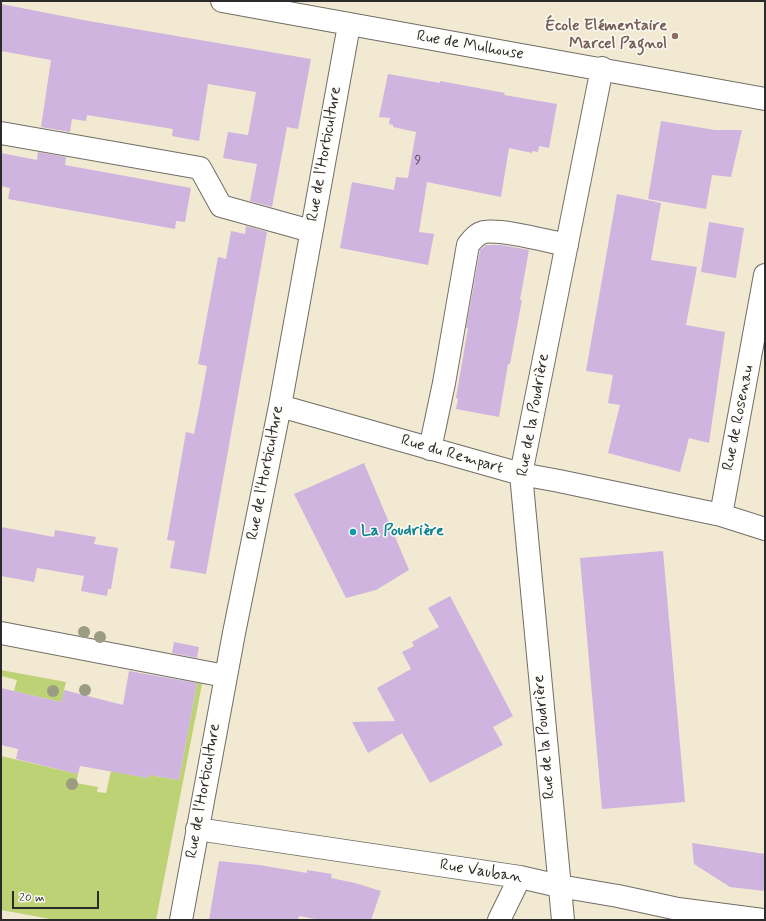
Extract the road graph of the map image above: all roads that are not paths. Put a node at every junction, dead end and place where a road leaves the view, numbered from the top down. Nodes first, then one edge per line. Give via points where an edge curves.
1 (222, 1) edge
2 (349, 25) junction
3 (602, 68) junction
4 (765, 99) edge
5 (1, 133) edge
6 (311, 231) junction
7 (567, 245) junction
8 (765, 275) edge
9 (280, 406) junction
10 (430, 449) junction
11 (521, 474) junction
12 (721, 515) junction
13 (765, 530) edge
14 (1, 633) edge
15 (225, 676) junction
16 (197, 829) junction
17 (520, 877) junction
18 (559, 886) junction
19 (679, 914) edge
20 (181, 920) edge
21 (499, 920) edge
22 (563, 920) edge
23 (763, 920) edge

1 - 2 street, Rue de Mulhouse
2 - 3 street, Rue de Mulhouse
2 - 6 street, Rue de l'Horticulture
3 - 4 street, Rue de Mulhouse
3 - 7 street, Rue de la Poudrière
5 - 6 street via 200,168 221,206
6 - 9 street, Rue de l'Horticulture
7 - 10 street via 505,233 484,232 475,236 468,246
7 - 11 street, Rue de la Poudrière
8 - 12 street, Rue de Rosenau
9 - 10 street, Rue du Rempart
9 - 15 street, Rue de l'Horticulture
10 - 11 street, Rue du Rempart
11 - 12 street, Rue du Rempart
11 - 18 street, Rue de la Poudrière
12 - 13 street
14 - 15 street
15 - 16 street, Rue de l'Horticulture
16 - 17 street, Rue Vauban
16 - 20 street, Rue de l'Horticulture
17 - 18 street, Rue Vauban
17 - 21 street
18 - 19 street, Rue Vauban via 618,896
18 - 22 street, Rue de la Poudrière
19 - 23 street, Rue Vauban

